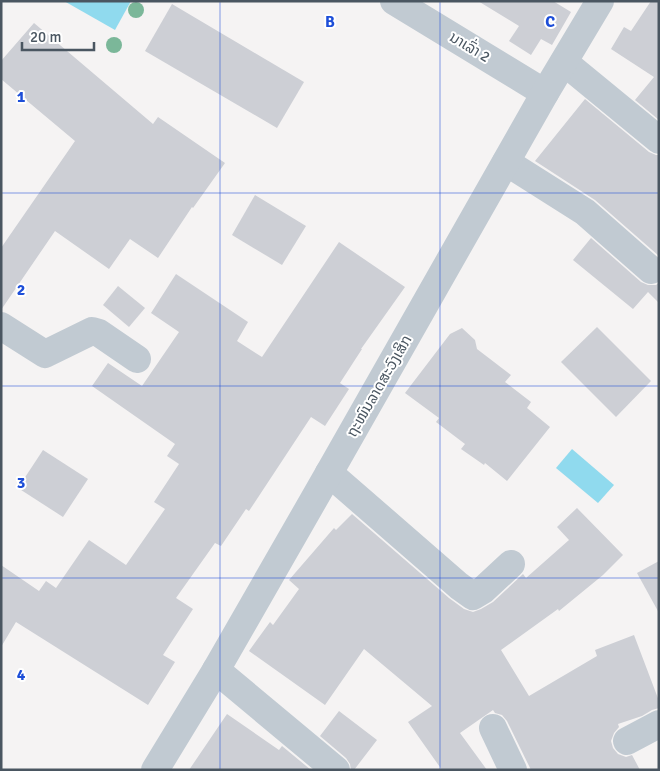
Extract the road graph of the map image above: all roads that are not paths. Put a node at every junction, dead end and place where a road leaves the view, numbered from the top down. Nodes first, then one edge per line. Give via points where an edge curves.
1 (394, 1) edge
2 (600, 1) edge
3 (564, 62) junction
4 (545, 93) junction
5 (659, 140) edge
6 (506, 162) junction
7 (651, 270) dead end
8 (1, 326) edge
9 (137, 359) dead end
10 (329, 473) junction
11 (512, 564) dead end
12 (216, 670) junction
13 (659, 724) edge
14 (493, 728) dead end
15 (627, 741) dead end
16 (155, 770) edge
17 (336, 770) edge
18 (513, 770) edge

1 - 4 street, ນາເລົ່າ 2
2 - 3 street, ຖະໜົນລາດສະວົງເສິກ
3 - 4 street, ຖະໜົນລາດສະວົງເສິກ
3 - 5 street
4 - 6 street, ຖະໜົນລາດສະວົງເສິກ
6 - 7 street via 585,212
6 - 10 street, ຖະໜົນລາດສະວົງເສິກ
8 - 9 street via 45,354 92,330
10 - 11 street via 473,596
10 - 12 street, ຖະໜົນລາດສະວົງເສິກ
12 - 16 street, ຖະໜົນລາດສະວົງເສິກ
12 - 17 street
13 - 15 street
14 - 18 street

